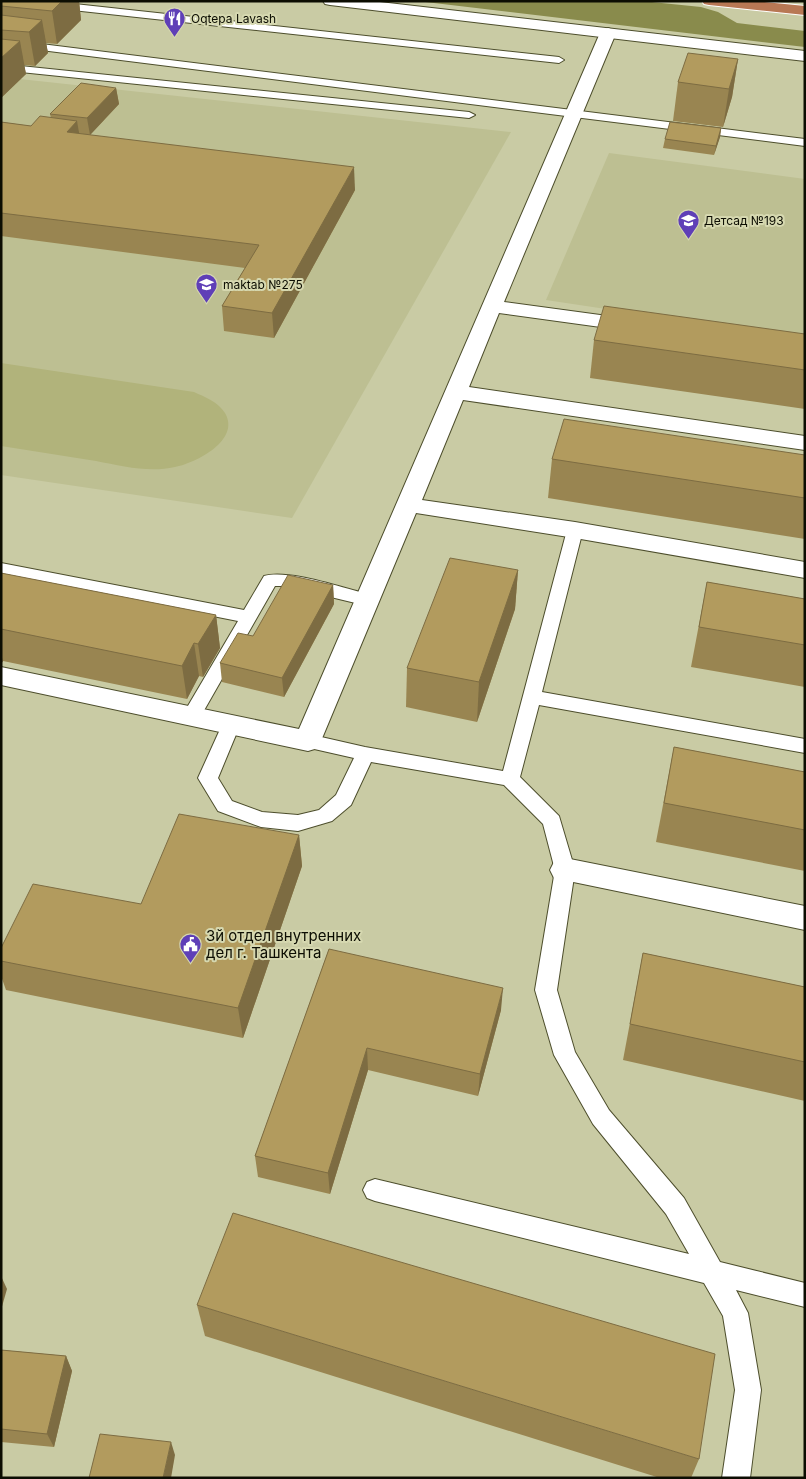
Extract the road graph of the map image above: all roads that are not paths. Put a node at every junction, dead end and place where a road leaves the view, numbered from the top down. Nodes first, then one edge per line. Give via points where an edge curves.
1 (17, 1) edge
2 (330, 1) edge
3 (709, 1) edge
4 (805, 11) edge
5 (608, 33) junction
6 (1, 42) edge
7 (805, 56) edge
8 (558, 60) dead end
9 (1, 67) edge
10 (576, 113) junction
11 (469, 115) dead end
12 (805, 143) edge
13 (493, 306) junction
14 (658, 328) edge
15 (455, 392) junction
16 (805, 443) edge
17 (409, 505) junction
18 (575, 530) junction
19 (1, 568) edge
20 (805, 570) edge
21 (368, 600) junction
22 (249, 617) junction
23 (1, 676) edge
24 (532, 697) junction
25 (191, 716) junction
26 (231, 725) junction
27 (308, 741) junction
28 (805, 746) edge
29 (365, 754) junction
30 (510, 779) junction
31 (565, 870) junction
32 (805, 918) edge
33 (375, 1190) dead end
34 (711, 1270) junction
35 (805, 1294) edge
36 (736, 1478) edge

1 - 8 lane
2 - 5 street
3 - 4 highway
5 - 7 street
5 - 10 street
6 - 10 lane
9 - 11 lane
10 - 12 lane
10 - 13 street
13 - 14 street
13 - 15 street
15 - 16 street
15 - 17 street
17 - 18 street
17 - 21 street
18 - 20 street
18 - 24 lane
19 - 22 lane
21 - 22 lane via 285,580 270,580
21 - 27 street
22 - 25 lane
23 - 25 street
24 - 28 lane
24 - 30 lane
25 - 26 street
26 - 27 street
26 - 29 lane via 208,778 225,806 261,819 298,823 325,816 344,800
27 - 29 lane
29 - 30 lane
30 - 31 lane via 552,821
31 - 32 street
31 - 34 lane via 546,990 566,1055 601,1117 675,1206
33 - 34 lane
34 - 35 lane
34 - 36 lane via 735,1313 748,1390

